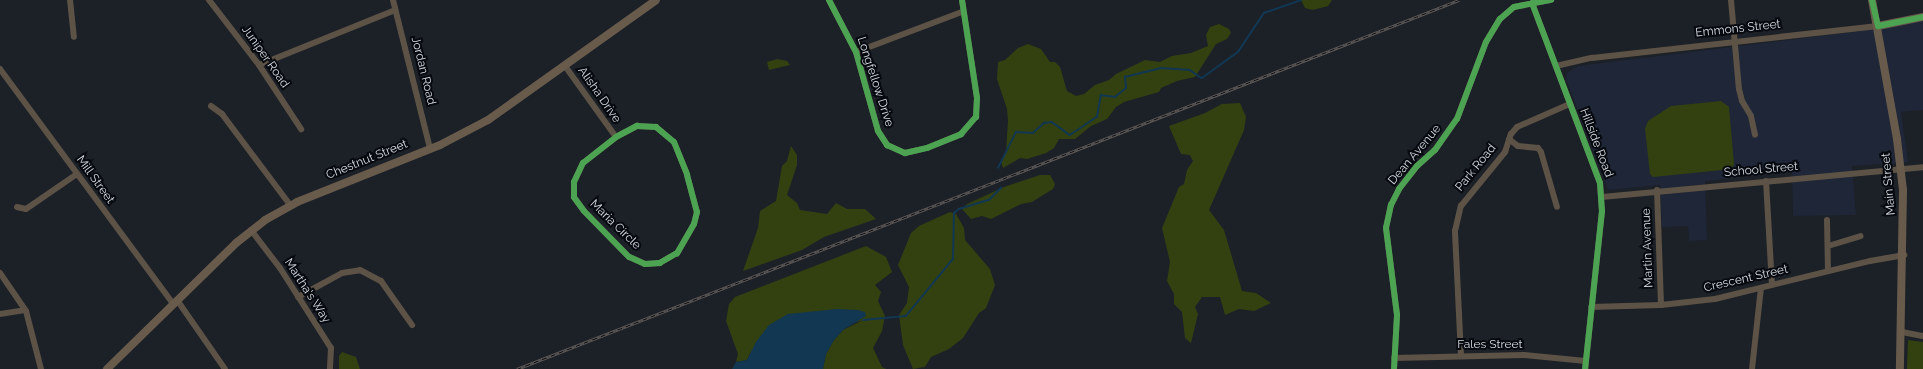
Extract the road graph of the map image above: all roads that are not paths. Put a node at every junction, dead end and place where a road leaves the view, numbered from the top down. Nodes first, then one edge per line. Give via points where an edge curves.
1 (70, 0) edge
2 (209, 0) edge
3 (393, 0) edge
4 (656, 0) edge
5 (829, 0) edge
6 (962, 0) edge
7 (1551, 0) edge
8 (1731, 0) edge
9 (1872, 0) edge
10 (1532, 3) junction
11 (395, 10) junction
12 (962, 12) junction
13 (1923, 17) edge
14 (1878, 26) junction
15 (74, 37) dead end
16 (1736, 42) junction
17 (856, 52) junction
18 (259, 65) junction
19 (565, 66) junction
20 (1556, 66) junction
21 (0, 69) edge
22 (1570, 104) junction
23 (211, 106) dead end
24 (301, 129) dead end
25 (1755, 135) dead end
26 (616, 137) junction
27 (1509, 139) junction
28 (430, 148) junction
29 (1923, 167) edge
30 (1901, 168) junction
31 (77, 174) junction
32 (1766, 181) junction
33 (1657, 190) junction
34 (1602, 197) junction
35 (290, 205) junction
36 (17, 207) dead end
37 (1557, 207) dead end
38 (1826, 220) dead end
39 (251, 230) junction
40 (1860, 236) dead end
41 (1828, 246) junction
42 (1904, 255) junction
43 (1828, 271) junction
44 (0, 274) edge
45 (1772, 285) junction
46 (1761, 288) junction
47 (298, 297) junction
48 (175, 302) junction
49 (1661, 305) junction
50 (1591, 307) junction
51 (25, 310) junction
52 (0, 314) edge
53 (412, 325) dead end
54 (1902, 332) junction
55 (1923, 336) edge
56 (1461, 355) junction
57 (1394, 358) junction
58 (1586, 361) junction
59 (41, 369) edge
60 (107, 369) edge
61 (225, 369) edge
62 (330, 369) edge
63 (1394, 369) edge
64 (1585, 369) edge
65 (1752, 369) edge
66 (1900, 369) edge

1 - 15 street
2 - 18 street, Juniper Road
3 - 11 street, Jordan Road
4 - 19 main road, Chestnut Street
5 - 17 street, Longfellow Drive
6 - 12 street, Longfellow Drive
7 - 10 street, Dean Avenue
8 - 16 street
9 - 14 main road, Main Street
10 - 20 street, Hillside Road
10 - 57 street, Dean Avenue via 1514,7 1500,19 1486,42 1457,120 1435,150 1417,166 1398,189 1391,205 1386,228 1397,315
11 - 18 street
11 - 28 street, Jordan Road
12 - 17 street
12 - 17 street, Longfellow Drive via 977,98 976,118 961,134 927,148 905,153 893,149 884,141 878,131
13 - 14 main road, Emmons Street
14 - 16 street, Emmons Street
14 - 30 main road, Main Street
16 - 20 street, Emmons Street via 1592,58
16 - 25 street via 1739,89 1751,116
18 - 24 street, Juniper Road
19 - 26 street, Alisha Drive
19 - 28 main road, Chestnut Street via 488,120
20 - 22 street, Hillside Road
21 - 31 street, Mill Street
22 - 27 street, Park Road via 1521,124
22 - 34 street, Hillside Road via 1600,183
23 - 35 street via 222,114
26 - 26 street, Maria Circle via 582,163 574,182 574,197 584,212 629,257 645,264 660,263 677,253 696,218 695,199 687,175 674,142 656,128 637,126
27 - 37 street via 1518,146 1538,148 1541,152
27 - 56 street, Park Road via 1505,152 1461,206 1455,231
28 - 35 main road, Chestnut Street
29 - 30 street, School Street
30 - 32 street, School Street
30 - 42 main road, Main Street
31 - 36 street via 26,209
31 - 48 street, Mill Street
32 - 33 street, School Street
32 - 45 street
33 - 34 street, School Street
33 - 49 street, Martin Avenue
34 - 50 street, Hillside Road
35 - 39 main road, Chestnut Street
38 - 41 street
39 - 47 street, Martha's Way
39 - 48 main road, Chestnut Street
40 - 41 street
41 - 43 street
42 - 43 street, Crescent Street
42 - 54 main road, Main Street
43 - 45 street, Crescent Street
44 - 51 street
45 - 46 street, Crescent Street
46 - 49 street, Crescent Street via 1715,299
46 - 65 street
47 - 53 street via 342,273 360,270 381,281
47 - 62 street, Martha's Way via 331,348
48 - 60 main road, Chestnut Street
48 - 61 street
49 - 50 street, Crescent Street
50 - 58 street, Hillside Road
51 - 52 street
51 - 59 street
54 - 55 street
54 - 66 main road, Main Street
56 - 57 street, Fales Street
56 - 58 street, Fales Street via 1524,355
57 - 63 street, Dean Avenue
58 - 64 street, Hillside Road

